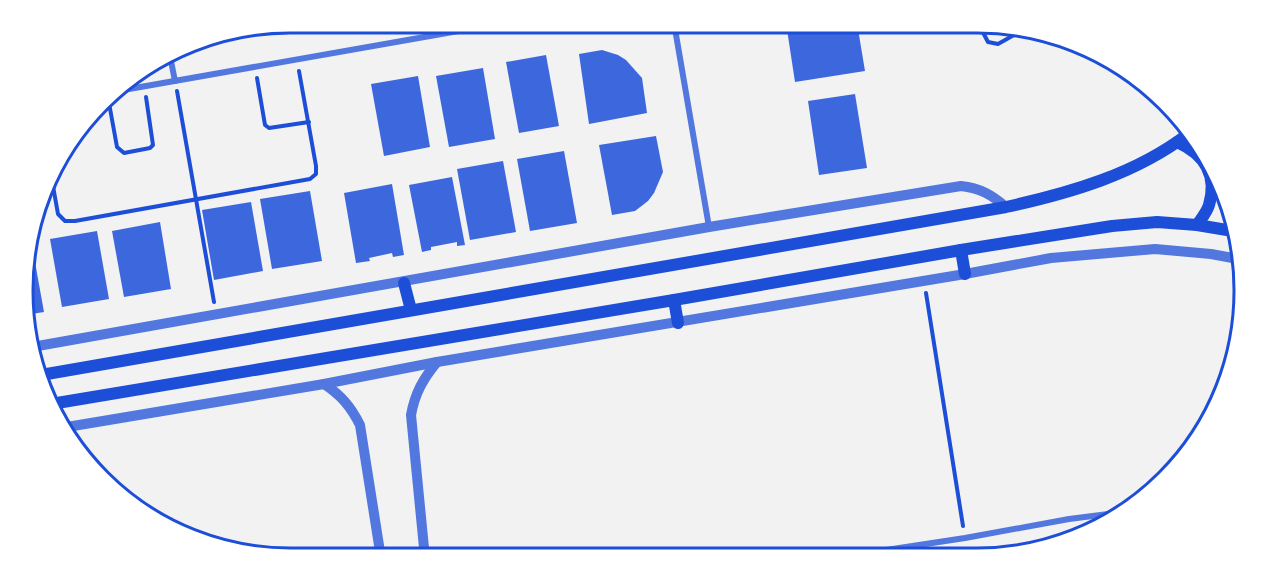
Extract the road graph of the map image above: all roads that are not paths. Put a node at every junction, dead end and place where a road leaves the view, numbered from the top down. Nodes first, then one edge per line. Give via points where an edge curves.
1 (442, 33) edge
2 (676, 33) edge
3 (171, 63) edge
4 (175, 81) junction
5 (131, 88) edge
6 (1184, 137) edge
7 (1177, 142) junction
8 (1192, 149) edge
9 (1212, 189) edge
10 (1006, 207) junction
11 (1197, 225) junction
12 (709, 227) junction
13 (1226, 230) edge
14 (961, 250) junction
15 (1232, 258) edge
16 (965, 274) junction
17 (404, 283) junction
18 (674, 300) junction
19 (411, 310) junction
20 (678, 323) junction
21 (39, 346) edge
22 (437, 362) junction
23 (47, 374) edge
24 (324, 384) junction
25 (59, 403) edge
26 (71, 426) edge
27 (1104, 515) edge
28 (379, 548) edge
29 (424, 548) edge
30 (899, 548) edge

1 - 4 street
2 - 12 street
3 - 4 street
4 - 5 street
6 - 7 main road
7 - 8 main road
7 - 10 main road via 1089,185
9 - 11 main road via 1209,208
10 - 12 street via 984,191 961,186
10 - 19 main road
11 - 13 main road
11 - 14 main road via 1157,222 1112,226
12 - 17 street
14 - 16 main road
14 - 18 main road
15 - 16 street via 1155,249 1051,258
16 - 20 street
17 - 19 main road
17 - 21 street
18 - 20 main road
18 - 25 main road
19 - 23 main road
20 - 22 street
22 - 24 street
22 - 29 street via 424,377 411,415
24 - 26 street
24 - 28 street via 340,394 360,425
27 - 30 street

